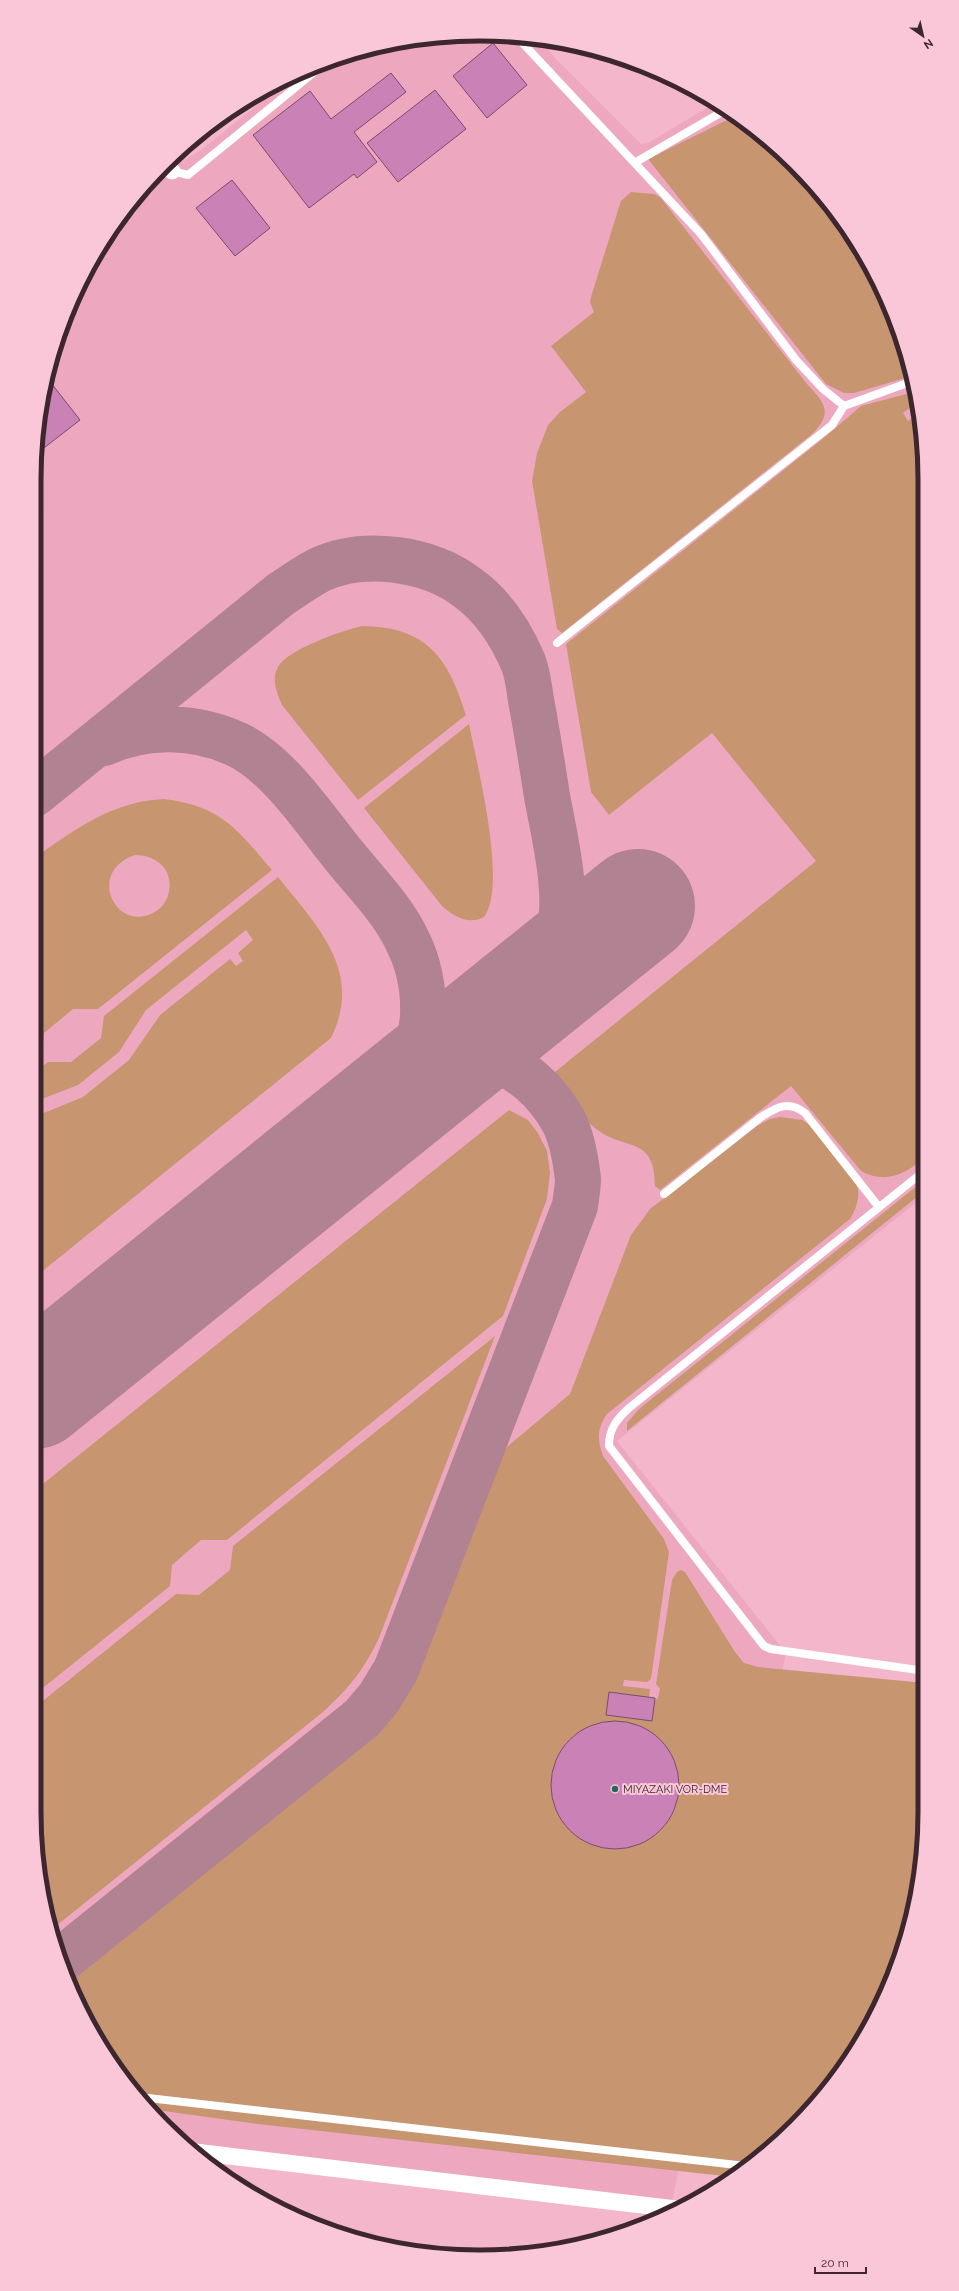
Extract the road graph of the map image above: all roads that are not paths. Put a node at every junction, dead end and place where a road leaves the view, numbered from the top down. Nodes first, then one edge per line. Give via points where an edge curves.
1 (523, 44) edge
2 (309, 75) edge
3 (720, 113) edge
4 (636, 162) junction
5 (169, 168) edge
6 (907, 383) edge
7 (844, 406) junction
8 (557, 643) dead end
9 (918, 1176) edge
10 (664, 1194) dead end
11 (878, 1206) junction
12 (918, 1670) edge
13 (148, 2098) edge
14 (206, 2153) edge
15 (738, 2165) edge
16 (667, 2208) edge

1 - 4 lane
2 - 5 lane via 188,175
3 - 4 lane
4 - 7 lane via 701,234 796,360 823,390
6 - 7 lane
7 - 8 lane via 832,425
9 - 11 lane
10 - 11 lane via 761,1117 777,1108 787,1106 797,1107 805,1113
11 - 12 lane via 628,1408 617,1419 609,1434 609,1446 764,1646
13 - 15 lane
14 - 16 street

